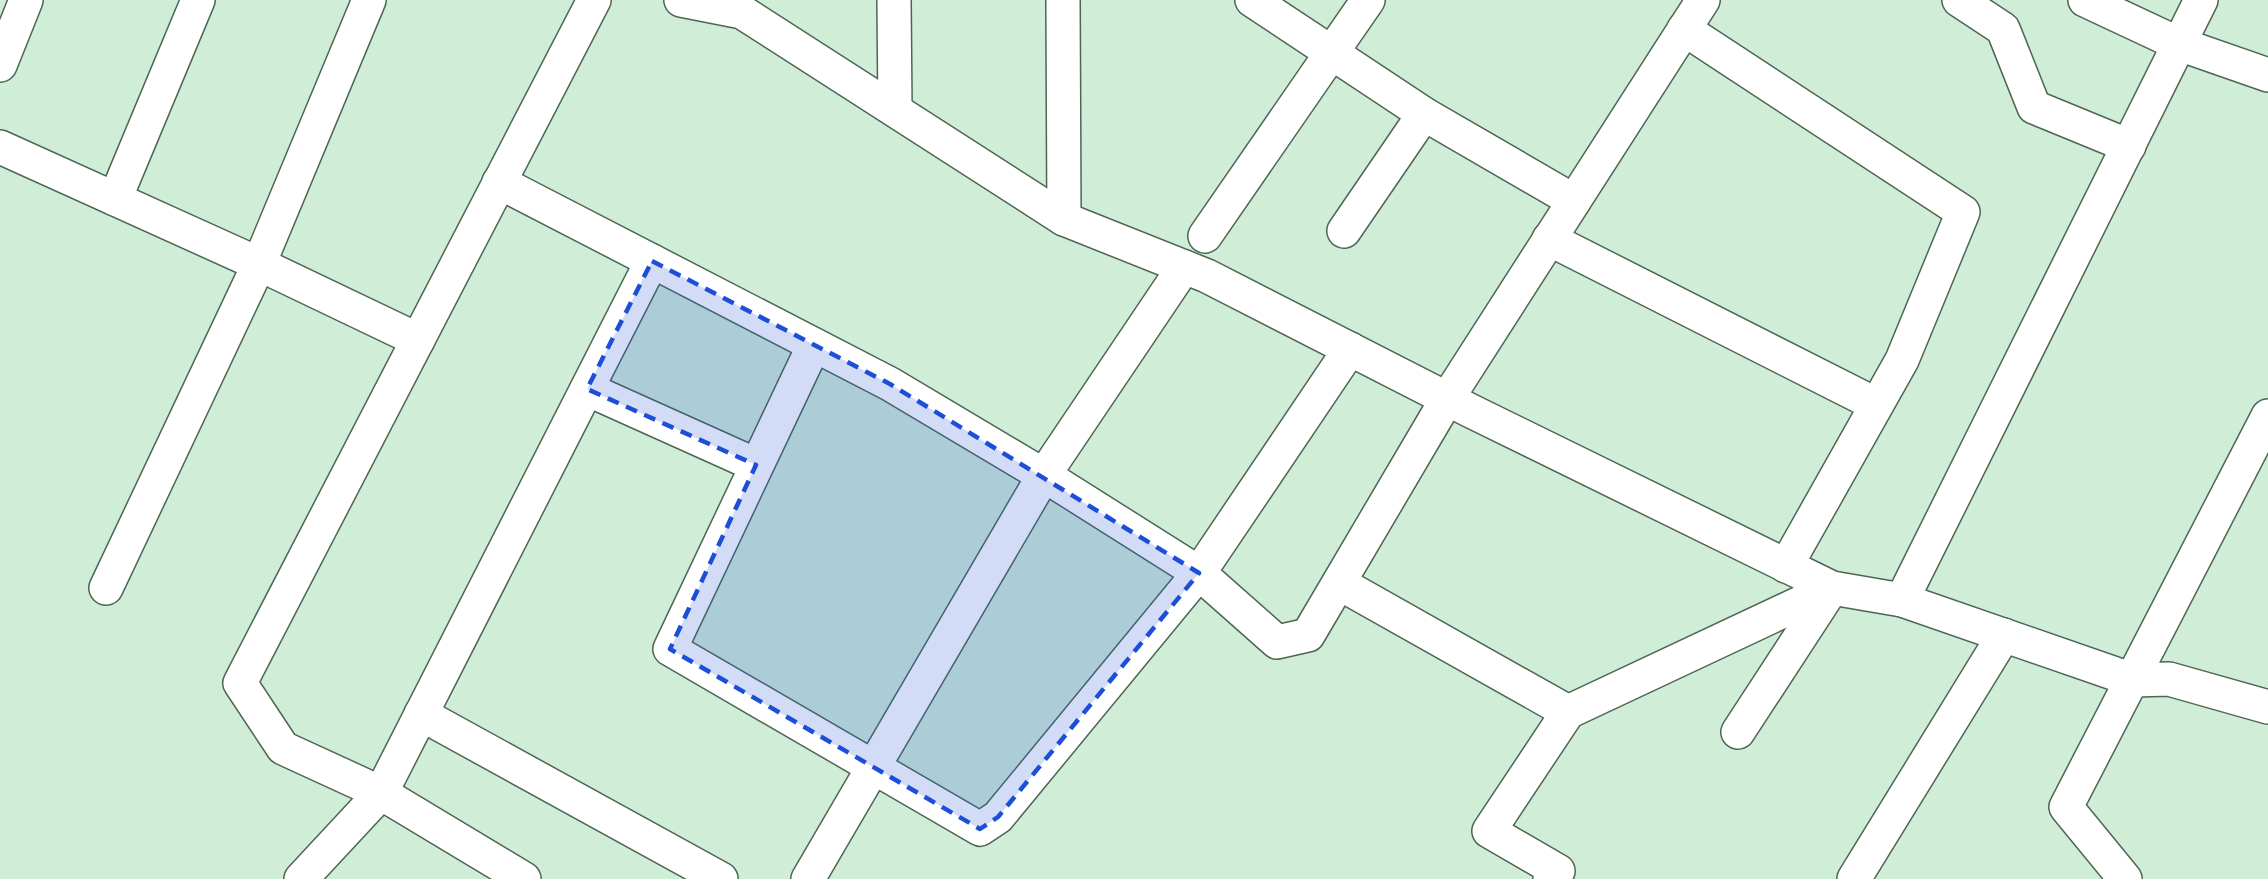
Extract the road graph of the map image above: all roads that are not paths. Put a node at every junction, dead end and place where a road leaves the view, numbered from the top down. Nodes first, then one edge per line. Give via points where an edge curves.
1 (26, 0) edge
2 (198, 0) edge
3 (369, 0) edge
4 (594, 0) edge
5 (894, 0) edge
6 (1063, 0) edge
7 (1252, 0) edge
8 (1368, 0) edge
9 (1703, 0) edge
10 (2003, 0) edge
11 (2085, 0) edge
12 (2201, 0) edge
13 (694, 1) edge
14 (1963, 3) edge
15 (1684, 29) junction
16 (2179, 44) junction
17 (1332, 53) junction
18 (0, 65) edge
19 (2268, 75) edge
20 (895, 110) junction
21 (1424, 114) junction
22 (2129, 146) junction
23 (0, 147) edge
24 (499, 182) junction
25 (115, 199) junction
26 (1574, 201) junction
27 (1064, 219) junction
28 (1344, 231) dead end
29 (1205, 236) dead end
30 (1549, 239) junction
31 (652, 261) junction
32 (259, 264) junction
33 (1184, 267) junction
34 (418, 340) junction
35 (814, 345) junction
36 (1350, 349) junction
37 (587, 389) junction
38 (1447, 399) junction
39 (1875, 404) junction
40 (2268, 416) edge
41 (756, 465) junction
42 (1044, 476) junction
43 (1786, 566) junction
44 (1199, 573) junction
45 (1339, 583) junction
46 (106, 588) dead end
47 (1832, 588) junction
48 (1902, 600) junction
49 (2004, 635) junction
50 (2133, 680) junction
51 (2268, 707) edge
52 (1568, 712) junction
53 (422, 714) junction
54 (1738, 732) dead end
55 (874, 766) junction
56 (381, 793) junction
57 (301, 879) edge
58 (524, 879) edge
59 (721, 879) edge
60 (808, 879) edge
61 (1550, 879) edge
62 (1854, 879) edge
63 (2125, 879) edge

1 - 18 street
2 - 25 street
3 - 32 street
4 - 24 street
5 - 20 street
6 - 27 street
7 - 17 street
8 - 17 street
9 - 15 street
10 - 14 street
11 - 16 street
12 - 16 street
13 - 20 street via 742,12
14 - 22 street via 2003,29 2034,107
15 - 26 street
15 - 39 street via 1963,212 1902,360
16 - 19 street
16 - 22 street
17 - 21 street
17 - 29 street
20 - 27 street
21 - 26 street
21 - 28 street
22 - 48 street
23 - 25 street
24 - 31 street
24 - 34 street
25 - 32 street
26 - 30 street
27 - 33 street
30 - 38 street
30 - 39 street
31 - 35 street
31 - 37 street
32 - 34 street
32 - 46 street
33 - 36 street
33 - 42 street
34 - 56 street via 240,683 283,748
35 - 41 street
35 - 42 street via 890,384
36 - 38 street
36 - 44 street
37 - 41 street
37 - 53 street
38 - 43 street
38 - 45 street
39 - 43 street
40 - 50 street
41 - 55 street via 670,649
42 - 44 street
42 - 55 street
43 - 47 street
44 - 45 street via 1277,642 1308,636
44 - 55 street via 998,817 980,829
45 - 52 street
47 - 48 street
47 - 52 street
47 - 54 street
48 - 49 street
49 - 50 street
49 - 62 street
50 - 51 street via 2169,680
50 - 63 street via 2066,807
52 - 61 street via 1489,831 1558,871
53 - 56 street
53 - 59 street
55 - 60 street
56 - 57 street
56 - 58 street

